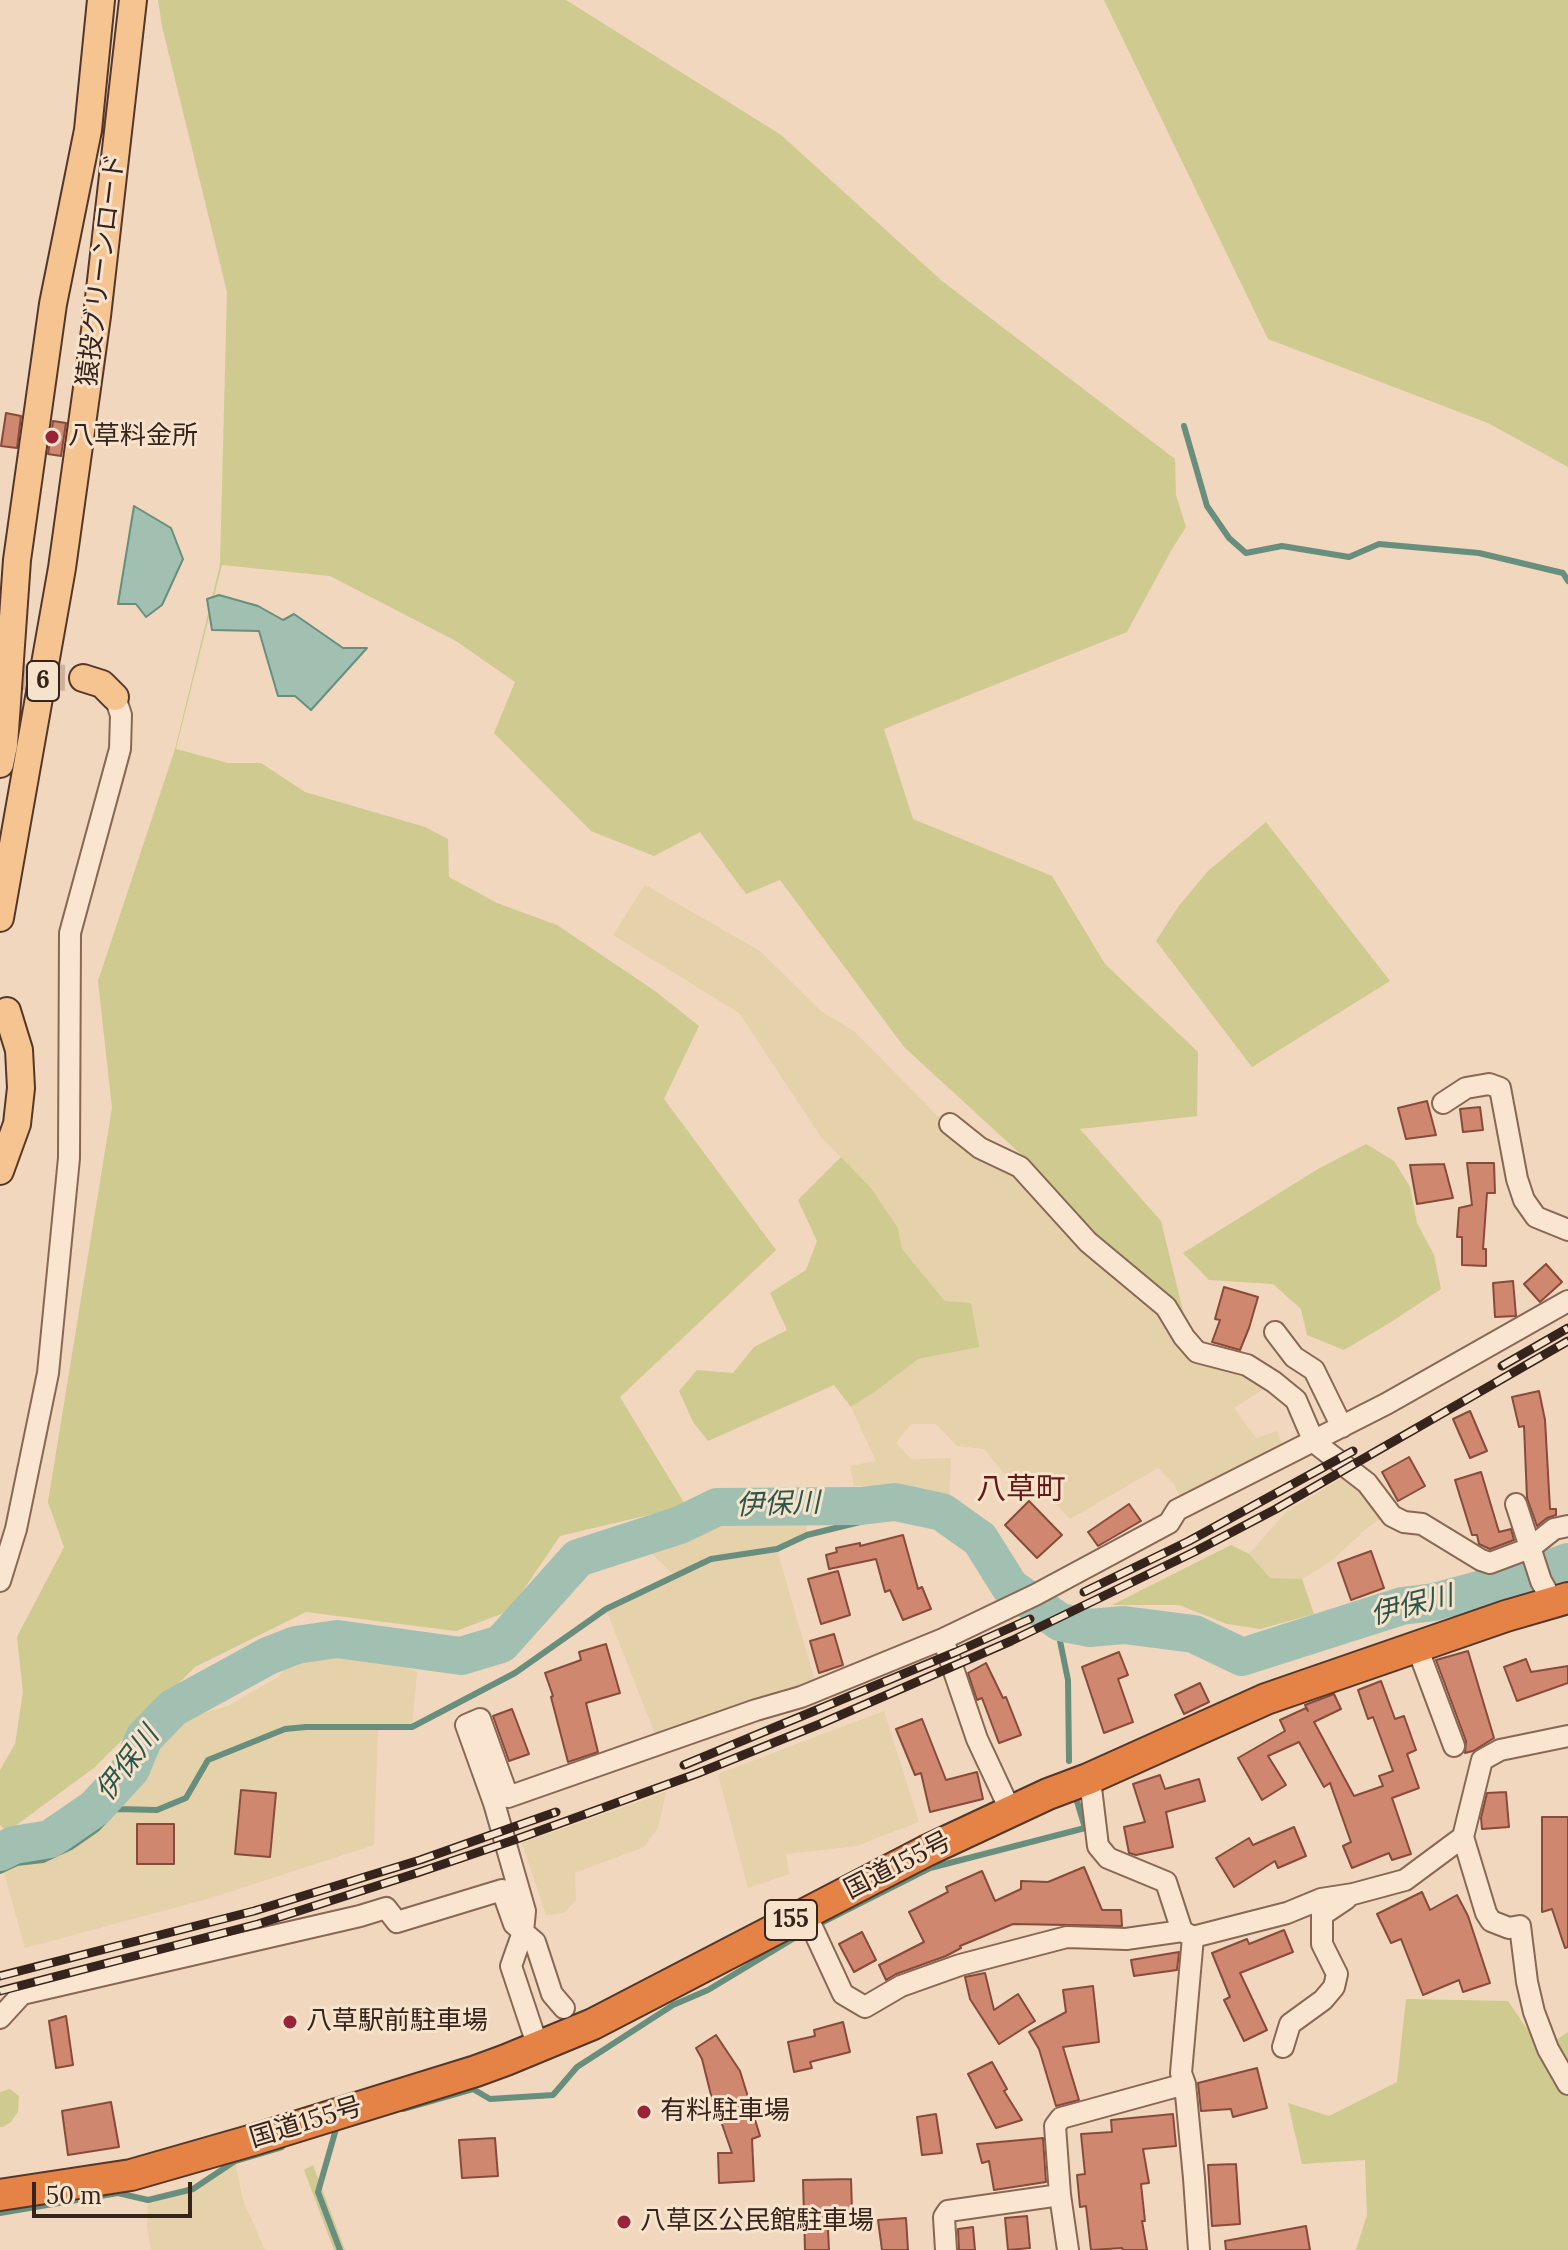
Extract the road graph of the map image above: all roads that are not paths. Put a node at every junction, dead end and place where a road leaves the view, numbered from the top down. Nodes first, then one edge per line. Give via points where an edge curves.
1 (101, 0) edge
2 (133, 0) edge
3 (83, 678) tunnel mouth
4 (115, 697) joint
5 (0, 764) edge
6 (0, 918) edge
7 (7, 1011) dead end
8 (1443, 1103) dead end
9 (950, 1124) dead end
10 (0, 1171) edge
11 (1568, 1230) edge
12 (1568, 1301) edge
13 (1275, 1332) dead end
14 (1342, 1427) junction
15 (1314, 1442) junction
16 (1516, 1504) dead end
17 (1568, 1526) edge
18 (1546, 1578) edge
19 (0, 1581) edge
20 (943, 1639) junction
21 (1417, 1647) junction
22 (1568, 1736) edge
23 (1454, 1746) dead end
24 (1088, 1779) junction
25 (1012, 1810) junction
26 (1463, 1837) junction
27 (1353, 1894) junction
28 (811, 1925) junction
29 (523, 1932) junction
30 (1188, 1934) junction
31 (564, 2008) dead end
32 (0, 2018) edge
33 (538, 2047) junction
34 (1283, 2047) dead end
35 (1185, 2084) junction
36 (1568, 2084) edge
37 (0, 2195) edge
38 (1060, 2195) junction
39 (946, 2250) edge
40 (1068, 2250) edge
41 (1199, 2250) edge

1 - 5 main road, 猿投グリーンロード / 6 via 88,130 53,304 17,560
2 - 6 main road, 猿投グリーンロード / 6 via 62,568
3 - 4 main road via 102,684
4 - 19 street via 121,715 120,749 70,933 69,1158 48,1373
7 - 10 main road via 19,1050 21,1088 17,1124
8 - 11 street via 1466,1088 1500,1088 1524,1200 1536,1217
9 - 15 street via 980,1148 1020,1167 1088,1242 1166,1307 1197,1352 1247,1365 1296,1400
12 - 14 street
13 - 14 street via 1294,1357 1314,1370
14 - 15 street
15 - 18 street via 1367,1483 1392,1516 1422,1524 1481,1560
15 - 20 street via 1177,1510 1169,1523 1035,1595
16 - 18 street
17 - 18 street via 1554,1529
18 - 21 highway, 国道155号 / 155 via 1506,1616
20 - 25 street via 977,1739
20 - 29 street via 801,1697 508,1797 480,1719 466,1725 516,1874 525,1911
21 - 23 street
21 - 24 highway, 国道155号 / 155 via 1266,1699
22 - 26 street via 1500,1750 1482,1760
24 - 25 highway, 国道155号 / 155
24 - 30 street via 1098,1846 1108,1858 1166,1882
25 - 28 highway, 国道155号 / 155 via 926,1851
26 - 27 street via 1405,1880
26 - 36 street via 1491,1921 1520,1926 1534,2012
27 - 30 street
27 - 34 street via 1322,1915 1322,1944 1337,1974 1334,1987 1290,2024
28 - 30 street via 843,1994 865,2007 901,1986 960,1965 1067,1937
28 - 33 highway, 国道155号 / 155
29 - 31 street via 535,1942 552,1994
29 - 32 street via 514,1924 502,1890 397,1922 386,1908 22,1994
29 - 33 street via 511,1966
30 - 35 street via 1181,2073
33 - 37 highway, 国道155号 / 155 via 476,2071 131,2175
35 - 38 street via 1061,2118 1055,2126
35 - 41 street
38 - 39 street via 948,2211
38 - 40 street

